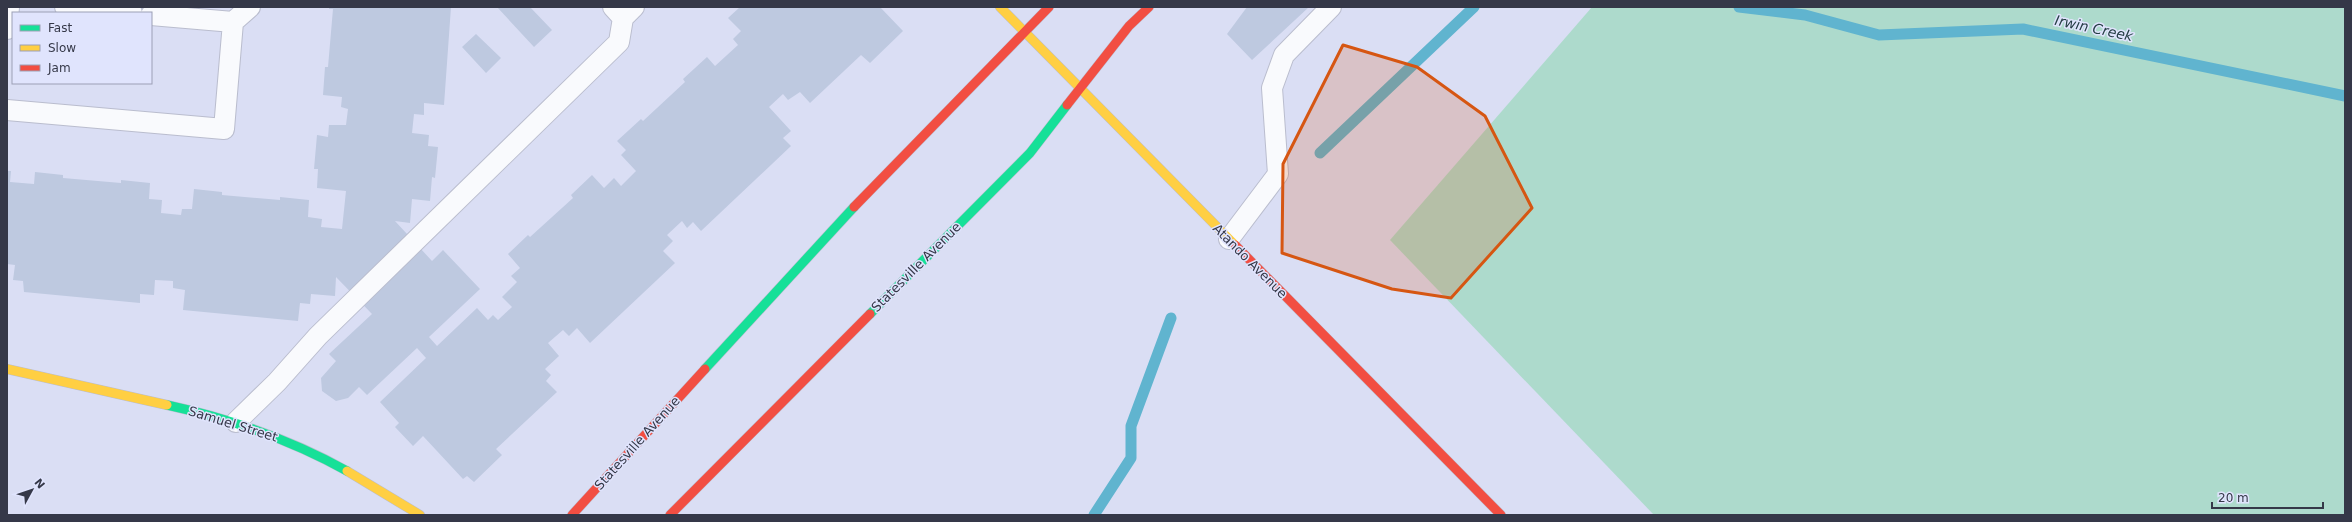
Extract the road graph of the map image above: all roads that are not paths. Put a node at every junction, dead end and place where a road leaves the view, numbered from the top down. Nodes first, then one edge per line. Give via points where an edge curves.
1 (9, 7) edge
2 (65, 7) edge
3 (250, 7) edge
4 (1000, 7) edge
5 (1049, 7) edge
6 (1149, 7) edge
7 (1330, 7) edge
8 (623, 11) edge
9 (121, 12) edge
10 (152, 15) edge
11 (233, 22) junction
12 (7, 29) edge
13 (1024, 31) junction
14 (1080, 88) junction
15 (7, 110) edge
16 (1229, 239) junction
17 (7, 370) edge
18 (236, 422) junction
19 (420, 515) edge
20 (572, 515) edge
21 (670, 515) edge
22 (1501, 515) edge

1 - 12 lane
2 - 9 lane
3 - 11 lane
4 - 13 main road, Atando Avenue
5 - 13 main road, Statesville Avenue
6 - 14 main road, Statesville Avenue via 1129,26
7 - 16 lane via 1284,55 1272,88 1278,174
8 - 18 lane via 619,42 318,336 277,382
10 - 11 lane
11 - 15 lane via 224,130
13 - 14 main road, Atando Avenue
13 - 20 main road, Statesville Avenue via 828,233
14 - 16 main road, Atando Avenue
14 - 21 main road, Statesville Avenue via 1030,152
16 - 22 main road, Atando Avenue
17 - 18 main road, Samuel Street
18 - 19 main road, Samuel Street via 286,440 353,475

